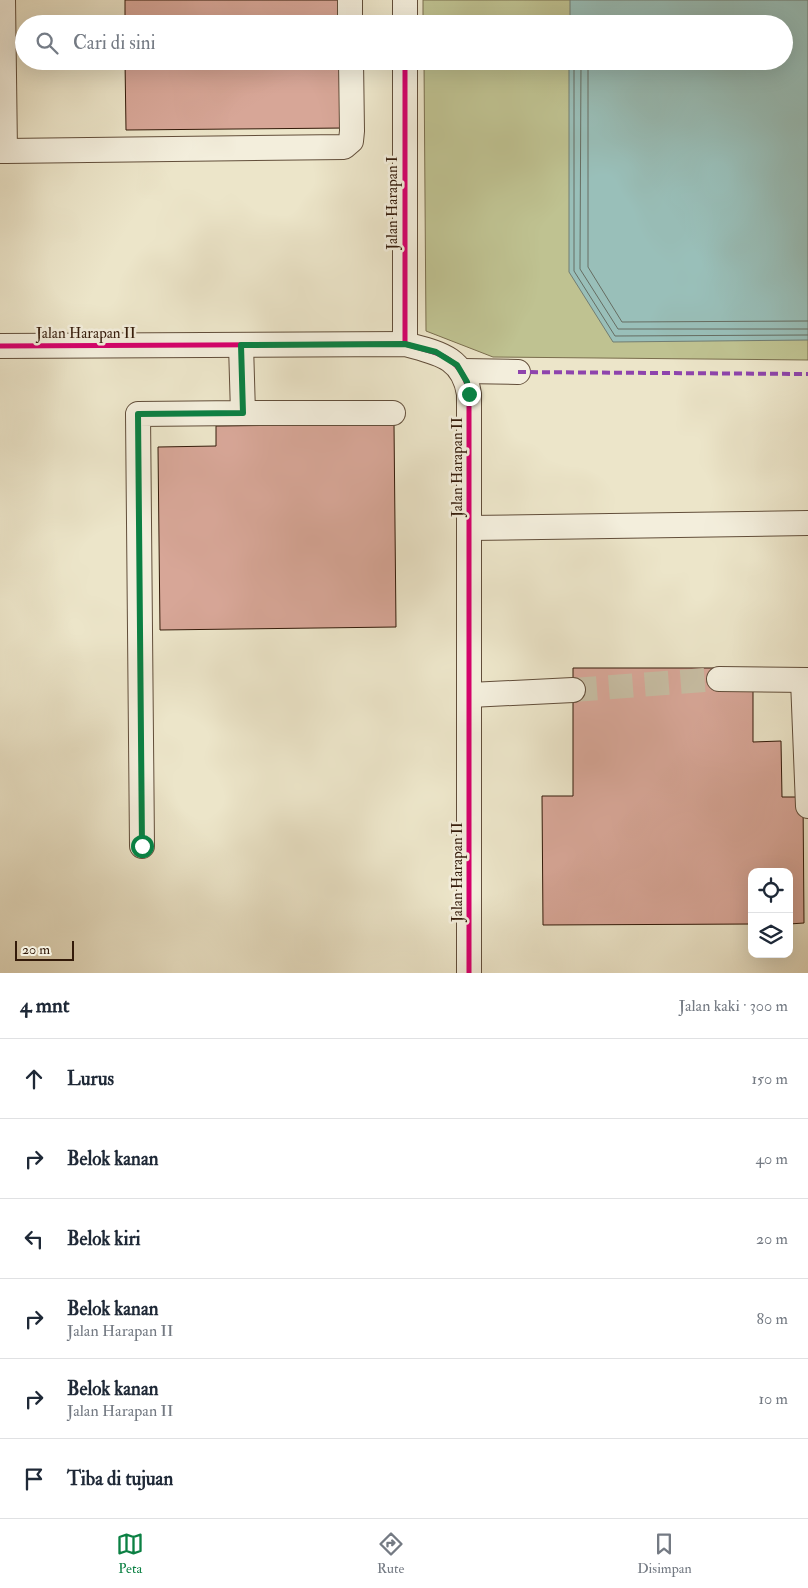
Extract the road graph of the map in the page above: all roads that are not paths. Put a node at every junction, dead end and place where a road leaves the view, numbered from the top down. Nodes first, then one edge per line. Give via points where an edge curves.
1 (3, 0) edge
2 (350, 0) edge
3 (405, 0) edge
4 (350, 15) edge
5 (405, 15) edge
6 (351, 70) edge
7 (405, 70) edge
8 (3, 151) edge
9 (405, 344) junction
10 (241, 345) junction
11 (0, 346) edge
12 (462, 371) junction
13 (518, 372) dead end
14 (243, 413) junction
15 (393, 413) dead end
16 (808, 523) edge
17 (470, 528) junction
18 (719, 679) tunnel mouth
19 (806, 680) edge
20 (573, 690) tunnel mouth
21 (470, 695) junction
22 (808, 806) edge
23 (142, 846) dead end
24 (468, 973) edge

1 - 8 street
2 - 4 street
3 - 5 street
6 - 8 street via 352,131 351,141 344,147
7 - 9 street, Jalan Harapan I
9 - 10 street, Jalan Harapan II
9 - 12 street, Jalan Harapan II via 436,352
10 - 11 street, Jalan Harapan II
10 - 14 street
12 - 13 street
12 - 17 street, Jalan Harapan II via 469,394
14 - 15 street
14 - 23 street via 138,414
16 - 17 street
17 - 21 street, Jalan Harapan II
18 - 19 street
19 - 22 street
20 - 21 street
21 - 24 street, Jalan Harapan II

